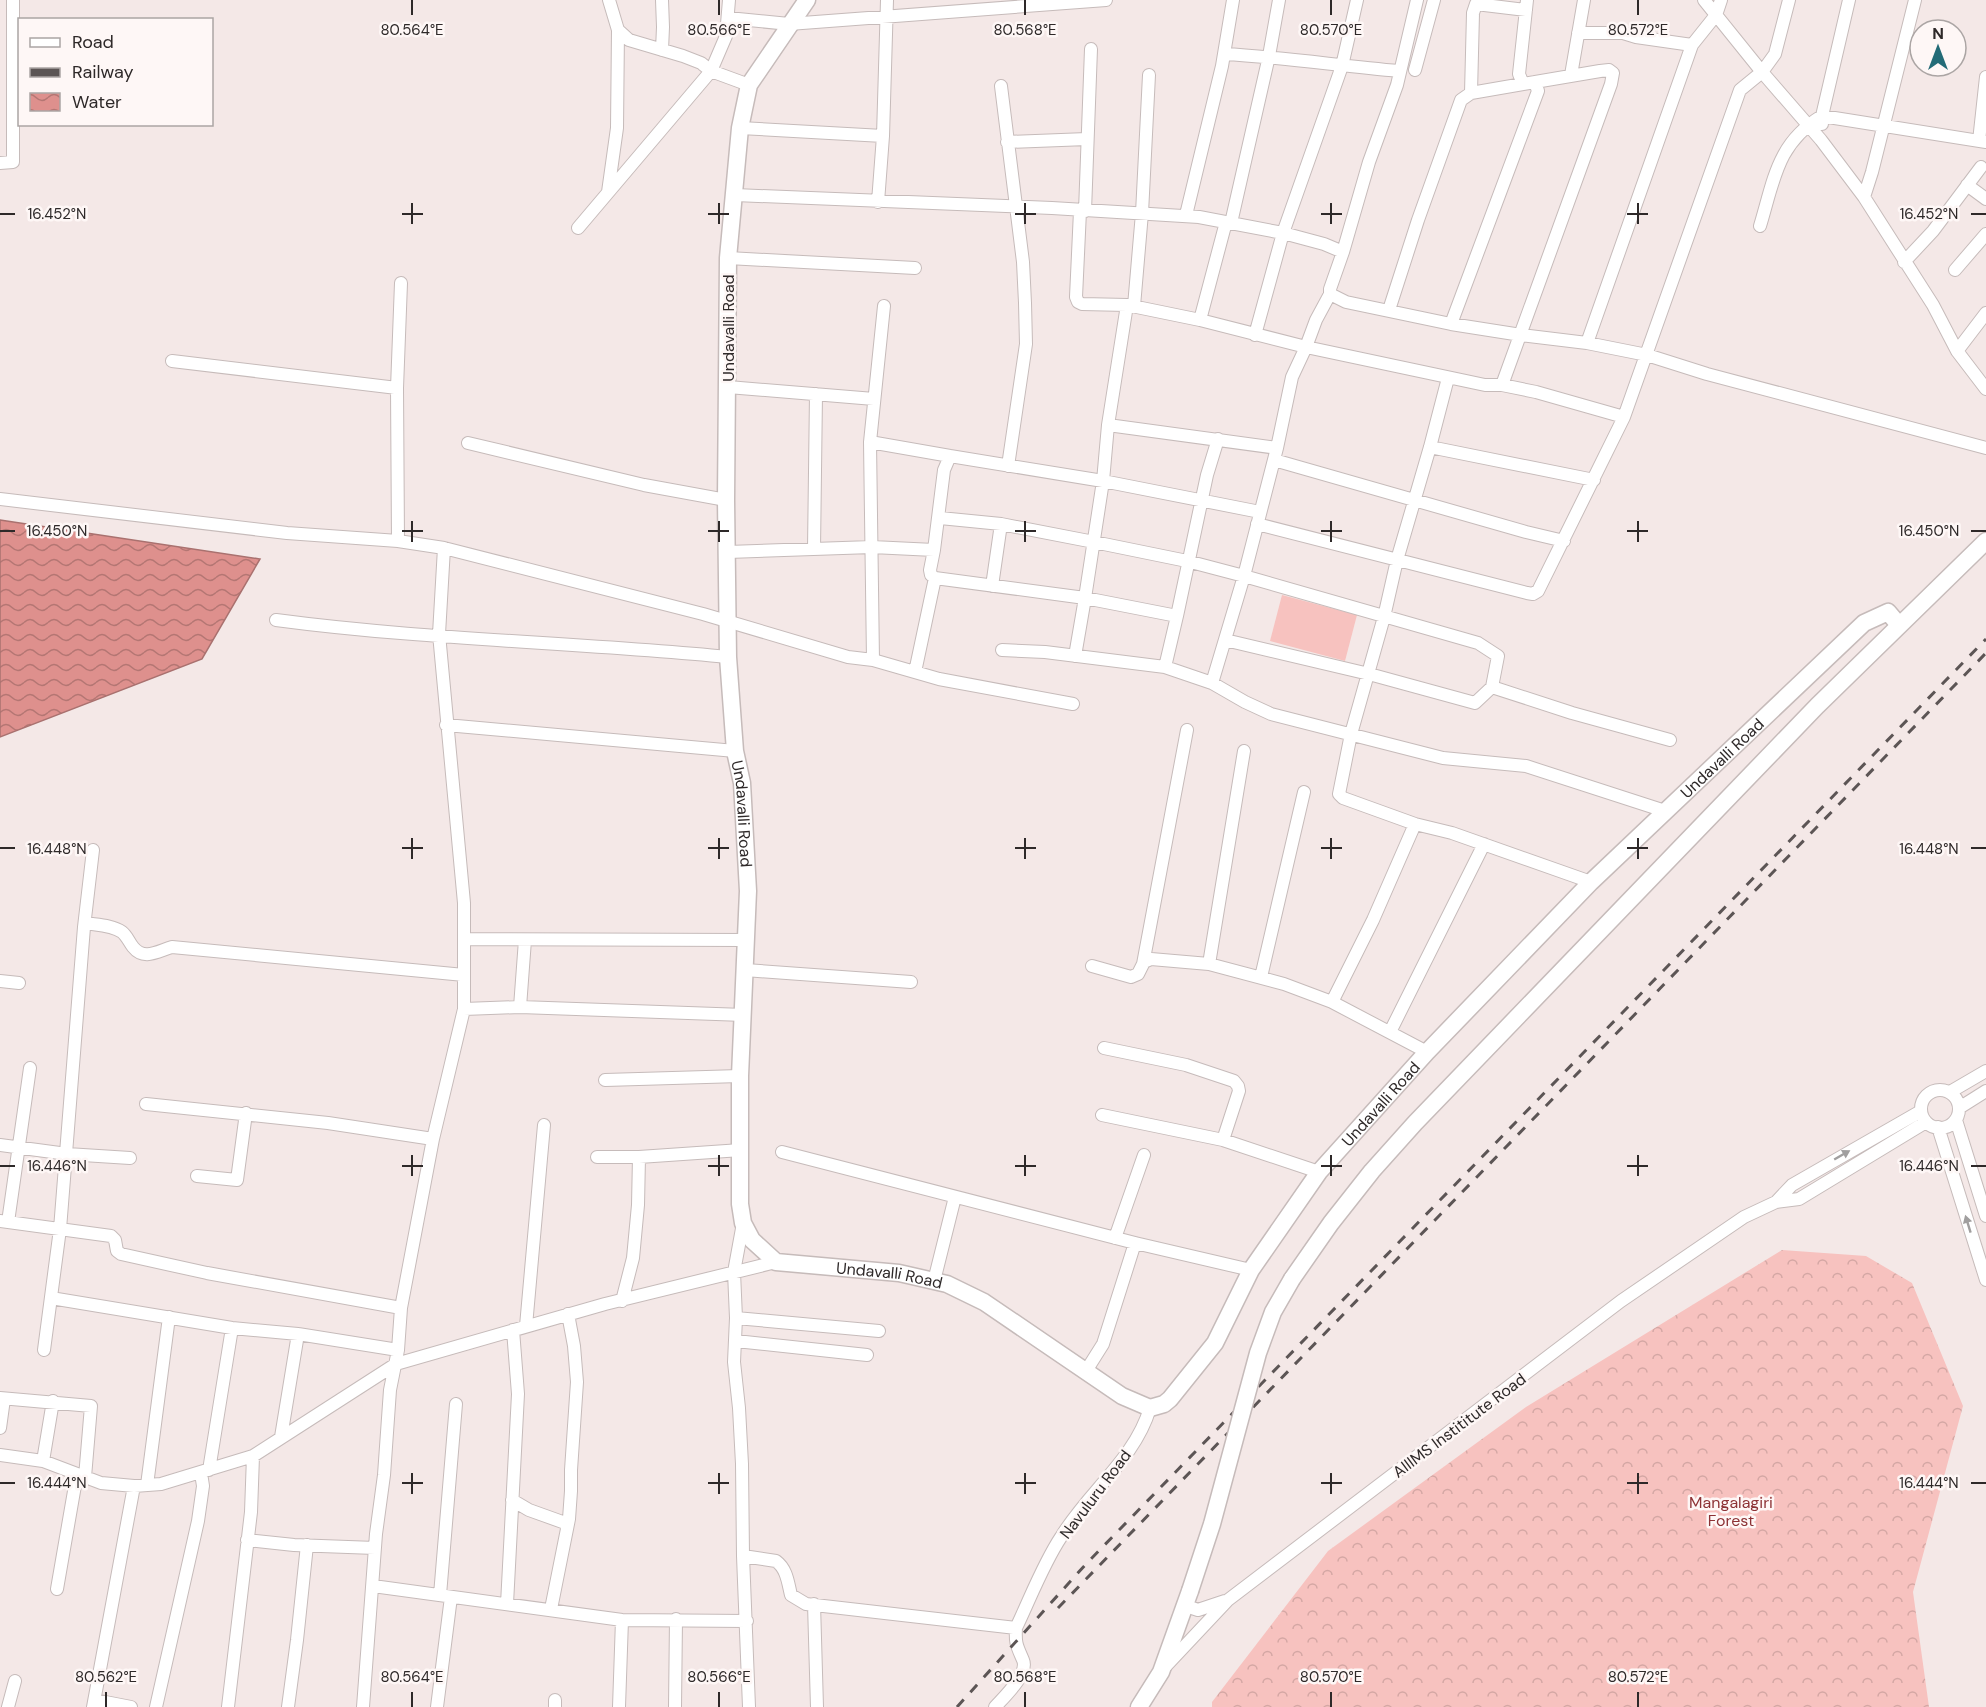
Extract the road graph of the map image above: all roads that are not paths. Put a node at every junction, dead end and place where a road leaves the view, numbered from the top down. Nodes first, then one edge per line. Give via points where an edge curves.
1 (13, 0) edge
2 (609, 0) edge
3 (662, 0) edge
4 (729, 0) edge
5 (807, 0) edge
6 (887, 0) edge
7 (1106, 0) edge
8 (1233, 0) edge
9 (1280, 0) edge
10 (1357, 0) edge
11 (1417, 0) edge
12 (1434, 0) edge
13 (1584, 0) edge
14 (1704, 0) edge
15 (1720, 0) edge
16 (1789, 0) edge
17 (1849, 0) edge
18 (1914, 0) edge
19 (981, 5) edge
20 (1526, 5) edge
21 (1716, 15) junction
22 (728, 18) junction
23 (886, 18) junction
24 (789, 24) junction
25 (618, 30) junction
26 (1578, 33) junction
27 (1692, 45) junction
28 (1091, 49) dead end
29 (662, 50) junction
30 (1224, 54) junction
31 (1269, 56) junction
32 (1342, 66) junction
33 (1415, 70) dead end
34 (711, 71) junction
35 (1399, 71) junction
36 (1762, 72) junction
37 (1149, 75) dead end
38 (1571, 75) junction
39 (1986, 77) edge
40 (1529, 83) junction
41 (749, 85) junction
42 (1001, 86) dead end
43 (1471, 93) junction
44 (1822, 116) junction
45 (1807, 125) junction
46 (1883, 126) junction
47 (740, 128) junction
48 (883, 136) junction
49 (1087, 139) junction
50 (1821, 140) junction
51 (1983, 141) edge
52 (1007, 142) junction
53 (0, 164) edge
54 (1981, 167) dead end
55 (1967, 184) junction
56 (608, 192) junction
57 (735, 195) junction
58 (1864, 197) junction
59 (1986, 199) edge
60 (878, 202) junction
61 (1016, 208) junction
62 (1083, 211) junction
63 (1142, 213) junction
64 (1186, 215) junction
65 (1228, 223) junction
66 (1760, 226) dead end
67 (578, 228) dead end
68 (1283, 233) junction
69 (1986, 234) edge
70 (1342, 252) junction
71 (728, 258) junction
72 (1904, 262) junction
73 (915, 268) dead end
74 (1955, 270) dead end
75 (401, 283) dead end
76 (1330, 294) junction
77 (1131, 305) junction
78 (884, 306) dead end
79 (1389, 310) junction
80 (1986, 313) edge
81 (1200, 320) junction
82 (1451, 324) junction
83 (1255, 335) junction
84 (1521, 336) junction
85 (1587, 343) junction
86 (1306, 347) junction
87 (1957, 351) junction
88 (1647, 355) junction
89 (172, 361) dead end
90 (1448, 378) junction
91 (1502, 384) junction
92 (728, 387) junction
93 (397, 388) junction
94 (1986, 389) edge
95 (816, 394) junction
96 (874, 399) junction
97 (1624, 417) junction
98 (1108, 425) junction
99 (1218, 440) junction
100 (870, 442) junction
101 (468, 443) dead end
102 (1430, 447) junction
103 (1986, 448) edge
104 (1275, 454) junction
105 (950, 456) junction
106 (1008, 466) junction
107 (1594, 480) junction
108 (1103, 481) junction
109 (0, 499) edge
110 (726, 500) junction
111 (1203, 501) junction
112 (1415, 501) junction
113 (940, 518) junction
114 (1259, 518) junction
115 (1001, 525) junction
116 (398, 541) junction
117 (1564, 541) junction
118 (1986, 541) edge
119 (1094, 542) junction
120 (872, 547) junction
121 (444, 548) junction
122 (814, 549) junction
123 (934, 550) junction
124 (728, 552) junction
125 (1397, 560) junction
126 (1187, 561) junction
127 (1244, 576) junction
128 (935, 578) junction
129 (992, 586) junction
130 (1085, 598) junction
131 (1177, 616) junction
132 (1384, 618) junction
133 (276, 620) dead end
134 (728, 622) junction
135 (1899, 625) junction
136 (439, 634) junction
137 (1225, 640) junction
138 (1002, 650) dead end
139 (1075, 656) junction
140 (728, 657) junction
141 (873, 660) junction
142 (1165, 667) junction
143 (915, 672) junction
144 (1369, 674) junction
145 (1212, 683) junction
146 (1492, 687) junction
147 (1073, 704) dead end
148 (446, 725) junction
149 (1187, 730) dead end
150 (1351, 734) junction
151 (1670, 740) dead end
152 (735, 751) junction
153 (1244, 751) dead end
154 (1304, 792) dead end
155 (1665, 812) junction
156 (1415, 824) junction
157 (1484, 844) junction
158 (93, 849) dead end
159 (1591, 882) junction
160 (85, 923) junction
161 (465, 939) junction
162 (746, 939) junction
163 (525, 940) junction
164 (1143, 964) junction
165 (1209, 964) junction
166 (1092, 966) dead end
167 (745, 970) junction
168 (464, 975) junction
169 (1261, 977) junction
170 (0, 981) edge
171 (911, 982) dead end
172 (19, 983) dead end
173 (1332, 1002) junction
174 (520, 1007) junction
175 (464, 1009) junction
176 (744, 1015) junction
177 (1390, 1032) junction
178 (1104, 1048) dead end
179 (1427, 1052) junction
180 (30, 1068) dead end
181 (1986, 1071) edge
182 (740, 1076) junction
183 (605, 1080) dead end
184 (1950, 1092) junction
185 (1986, 1092) edge
186 (146, 1104) dead end
187 (246, 1113) junction
188 (1102, 1114) dead end
189 (1958, 1114) junction
190 (1929, 1120) junction
191 (544, 1125) dead end
192 (433, 1139) junction
193 (1223, 1140) junction
194 (0, 1145) edge
195 (18, 1148) junction
196 (741, 1150) junction
197 (782, 1152) dead end
198 (67, 1154) junction
199 (1144, 1155) dead end
200 (597, 1157) dead end
201 (639, 1157) junction
202 (130, 1158) dead end
203 (1319, 1172) junction
204 (197, 1176) dead end
205 (955, 1197) junction
206 (1986, 1216) edge
207 (4, 1221) edge
208 (743, 1223) junction
209 (60, 1229) junction
210 (1115, 1238) junction
211 (1135, 1243) junction
212 (776, 1262) junction
213 (1251, 1270) junction
214 (734, 1272) junction
215 (1986, 1280) edge
216 (934, 1281) junction
217 (51, 1299) junction
218 (622, 1301) junction
219 (401, 1308) junction
220 (568, 1314) junction
221 (169, 1317) junction
222 (736, 1318) junction
223 (526, 1326) junction
224 (232, 1328) junction
225 (513, 1330) junction
226 (879, 1331) dead end
227 (298, 1334) junction
228 (736, 1341) junction
229 (44, 1350) dead end
230 (399, 1350) junction
231 (867, 1355) dead end
232 (396, 1364) junction
233 (1086, 1371) junction
234 (2, 1399) edge
235 (53, 1401) junction
236 (456, 1404) dead end
237 (1150, 1408) junction
238 (0, 1428) edge
239 (282, 1437) junction
240 (0, 1455) edge
241 (253, 1456) junction
242 (43, 1461) junction
243 (205, 1471) junction
244 (81, 1476) junction
245 (147, 1485) junction
246 (134, 1486) junction
247 (512, 1500) junction
248 (568, 1524) junction
249 (247, 1540) junction
250 (307, 1545) junction
251 (375, 1548) junction
252 (743, 1556) junction
253 (373, 1586) junction
254 (57, 1589) dead end
255 (445, 1596) junction
256 (1189, 1596) junction
257 (1228, 1600) junction
258 (507, 1604) junction
259 (814, 1604) junction
260 (551, 1609) junction
261 (676, 1619) junction
262 (622, 1620) junction
263 (747, 1621) junction
264 (1016, 1628) junction
265 (1161, 1672) junction
266 (15, 1681) dead end
267 (94, 1703) edge
268 (8, 1707) edge
269 (131, 1707) edge
270 (156, 1707) edge
271 (228, 1707) edge
272 (288, 1707) edge
273 (363, 1707) edge
274 (437, 1707) edge
275 (619, 1707) edge
276 (675, 1707) edge
277 (749, 1707) edge
278 (818, 1707) edge
279 (995, 1707) edge
280 (1139, 1707) edge

1 - 53 street via 13,162
2 - 25 street
3 - 29 street
4 - 22 street
5 - 24 main road, Undavalli Road
6 - 23 street
7 - 19 street
8 - 30 street
9 - 31 street
10 - 32 street
11 - 35 street
12 - 33 street
13 - 26 street
14 - 21 street
15 - 21 street
16 - 36 street via 1775,54
17 - 44 street
18 - 46 street
19 - 23 street
20 - 40 street via 1519,74
20 - 43 street via 1476,4
21 - 27 street
21 - 36 street
22 - 24 street
22 - 34 street via 726,36
23 - 24 street
23 - 48 street
24 - 41 main road, Undavalli Road
25 - 29 street via 629,40
25 - 56 street via 617,128
26 - 27 street via 1623,33
26 - 38 street
27 - 85 street
28 - 49 street
29 - 34 street via 701,63
30 - 31 street
30 - 64 street
31 - 32 street
31 - 65 street
32 - 35 street
32 - 68 street
34 - 41 street
34 - 56 street
35 - 70 street
36 - 45 street
36 - 88 street via 1740,90
37 - 63 street
38 - 40 street
38 - 84 street via 1609,70 1613,73
39 - 51 street
40 - 43 street
40 - 82 street via 1538,91
41 - 47 main road, Undavalli Road
42 - 52 street
43 - 79 street via 1461,100
44 - 45 street
44 - 46 street
44 - 50 street
45 - 50 street
45 - 66 street via 1788,144
46 - 51 street
46 - 58 street
47 - 48 street
47 - 57 main road, Undavalli Road
48 - 60 street
49 - 52 street
49 - 62 street
50 - 58 street
52 - 61 street
54 - 55 street
55 - 59 street
55 - 72 street via 1933,231
56 - 67 street
57 - 60 street
57 - 71 main road, Undavalli Road
58 - 72 street
60 - 61 street
61 - 62 street
61 - 106 street via 1023,262 1026,344
62 - 63 street
62 - 77 street via 1077,300 1082,304
63 - 64 street
63 - 77 street
64 - 65 street
65 - 68 street
65 - 81 street
68 - 70 street
68 - 83 street
69 - 74 street
70 - 76 street
71 - 73 street
71 - 92 main road, Undavalli Road
72 - 87 street
75 - 93 street
76 - 79 street via 1346,302
76 - 86 street
77 - 81 street
77 - 98 street
78 - 96 street
79 - 82 street
80 - 87 street
81 - 83 street
82 - 84 street
83 - 86 street
84 - 85 street
84 - 91 street
85 - 88 street
86 - 90 street
86 - 104 street via 1292,377
87 - 94 street
88 - 97 street
88 - 103 street
89 - 93 street
90 - 91 street
90 - 102 street
91 - 97 street
92 - 95 street
92 - 110 main road, Undavalli Road
93 - 116 street
95 - 96 street
95 - 122 street
96 - 100 street
97 - 107 street
98 - 99 street
98 - 108 street
99 - 104 street
99 - 111 street
100 - 105 street
100 - 120 street
101 - 110 street
102 - 107 street
102 - 112 street
104 - 112 street
104 - 114 street
105 - 106 street
105 - 113 street
106 - 108 street
107 - 117 street
108 - 111 street
108 - 119 street
109 - 116 street via 287,533
110 - 124 main road, Undavalli Road
111 - 114 street
111 - 126 street
112 - 117 street
112 - 125 street
113 - 115 street
113 - 123 street
114 - 125 street
114 - 127 street
115 - 119 street
115 - 129 street
116 - 121 street
117 - 125 street via 1533,594
118 - 135 main road
119 - 126 street
119 - 130 street
120 - 122 street
120 - 123 street
120 - 141 street
121 - 134 street
121 - 136 street
122 - 124 street
123 - 128 street via 930,570
124 - 134 main road, Undavalli Road
125 - 132 street
126 - 127 street
126 - 131 street
127 - 132 street
127 - 137 street
128 - 129 street
128 - 143 street
129 - 130 street
130 - 131 street
130 - 139 street
131 - 142 street
132 - 144 street
132 - 146 street via 1485,647 1498,656
133 - 136 street via 356,630
134 - 140 main road, Undavalli Road
134 - 141 street via 848,657
135 - 155 main road, Undavalli Road via 1888,612 1864,623
135 - 256 main road, bridge via 1415,1123 1331,1223 1292,1279 1258,1353
136 - 140 street
136 - 148 street
137 - 144 street
137 - 145 street
138 - 139 street
139 - 142 street
140 - 152 main road, Undavalli Road
141 - 143 street
142 - 145 street
143 - 147 street
144 - 146 street via 1475,703
144 - 150 street
145 - 150 street via 1271,714
146 - 151 street
148 - 152 street
148 - 161 street
149 - 164 street
150 - 155 street via 1443,758 1526,766
150 - 156 street via 1340,796
152 - 162 main road, Undavalli Road via 742,783 746,843
153 - 165 street
154 - 169 street
155 - 159 main road, Undavalli Road
156 - 157 street
156 - 173 street
157 - 159 street
157 - 177 street
158 - 160 street
159 - 179 main road, Undavalli Road
160 - 168 street via 116,928 141,954 172,947
160 - 198 street
161 - 163 street
161 - 168 street
162 - 163 street
162 - 167 main road, Undavalli Road
163 - 174 street
164 - 165 street via 1151,959
164 - 166 street via 1138,974 1131,977
165 - 169 street
167 - 171 street
167 - 176 main road, Undavalli Road
168 - 175 street
169 - 173 street
170 - 172 street
173 - 177 street
174 - 175 street
174 - 176 street
175 - 192 street
176 - 182 main road, Undavalli Road
177 - 179 street
178 - 193 street via 1186,1065 1234,1081 1239,1091
179 - 203 main road, Undavalli Road
180 - 195 street
181 - 184 street
182 - 183 street
182 - 196 main road, Undavalli Road
184 - 189 street
184 - 190 street, AIIIMS Instititute Road via 1932,1091 1924,1099
185 - 189 street, AIIIMS Instititute Road
186 - 187 street
187 - 192 street
187 - 204 street via 237,1180
188 - 193 street
189 - 190 street, AIIIMS Instititute Road via 1945,1127
189 - 206 street
215 -> 190 street
190 - 257 street, AIIIMS Instititute Road via 1799,1198 1776,1202 1744,1217 1621,1301
191 - 223 street
192 - 219 street
193 - 203 street
194 - 195 street
195 - 198 street
195 - 207 street
196 - 201 street
196 - 208 main road, Undavalli Road
197 - 205 street
198 - 202 street
198 - 209 street
199 - 210 street
200 - 201 street
201 - 218 street via 633,1258
203 - 213 main road, Undavalli Road
205 - 210 street
205 - 216 street
207 - 209 street
208 - 212 main road, Undavalli Road via 752,1240
208 - 214 street
209 - 217 street
209 - 219 street via 111,1236 121,1254
210 - 211 street
211 - 213 street
211 - 233 street via 1103,1344
212 - 214 street
212 - 216 main road, Undavalli Road via 899,1273
213 - 237 main road, Undavalli Road via 1215,1343 1170,1399
214 - 218 street
214 - 222 street
216 - 233 main road, Undavalli Road via 984,1302
217 - 221 street
217 - 229 street
218 - 220 street
219 - 230 street
220 - 223 street
220 - 248 street via 577,1382
221 - 224 street
221 - 245 street
222 - 226 street
222 - 228 street
223 - 225 street
224 - 227 street
224 - 243 street
225 - 232 street
225 - 247 street via 518,1394
227 - 230 street
227 - 239 street
228 - 231 street
228 - 252 street
230 - 232 street
232 - 239 street
232 - 251 street via 390,1390
233 - 237 main road, Undavalli Road via 1122,1396
234 - 235 street
234 - 238 street
235 - 242 street
235 - 244 street via 92,1407
236 - 255 street
237 - 264 street, Navuluru Road via 1144,1428 1127,1453 1061,1536
239 - 241 street
240 - 242 street
241 - 243 street
241 - 249 street
242 - 244 street
243 - 245 street
243 - 270 street via 198,1521
244 - 246 street via 101,1483
244 - 254 street
245 - 246 street
246 - 267 street
247 - 248 street
247 - 258 street
248 - 260 street
249 - 250 street
249 - 271 street
250 - 251 street
250 - 272 street
251 - 253 street
252 - 259 street via 776,1561 785,1572 791,1595
252 - 263 street
253 - 255 street
253 - 273 street
255 - 258 street
255 - 274 street
256 - 257 street via 1189,1607 1198,1610
256 - 265 main road
257 - 265 street, AIIIMS Instititute Road
258 - 260 street
259 - 264 street
259 - 278 street
260 - 262 street
261 - 262 street
261 - 263 street
261 - 276 street
262 - 275 street
263 - 277 street
264 - 279 street via 1015,1643 1025,1668
265 - 280 main road
266 - 268 street
267 - 269 street

